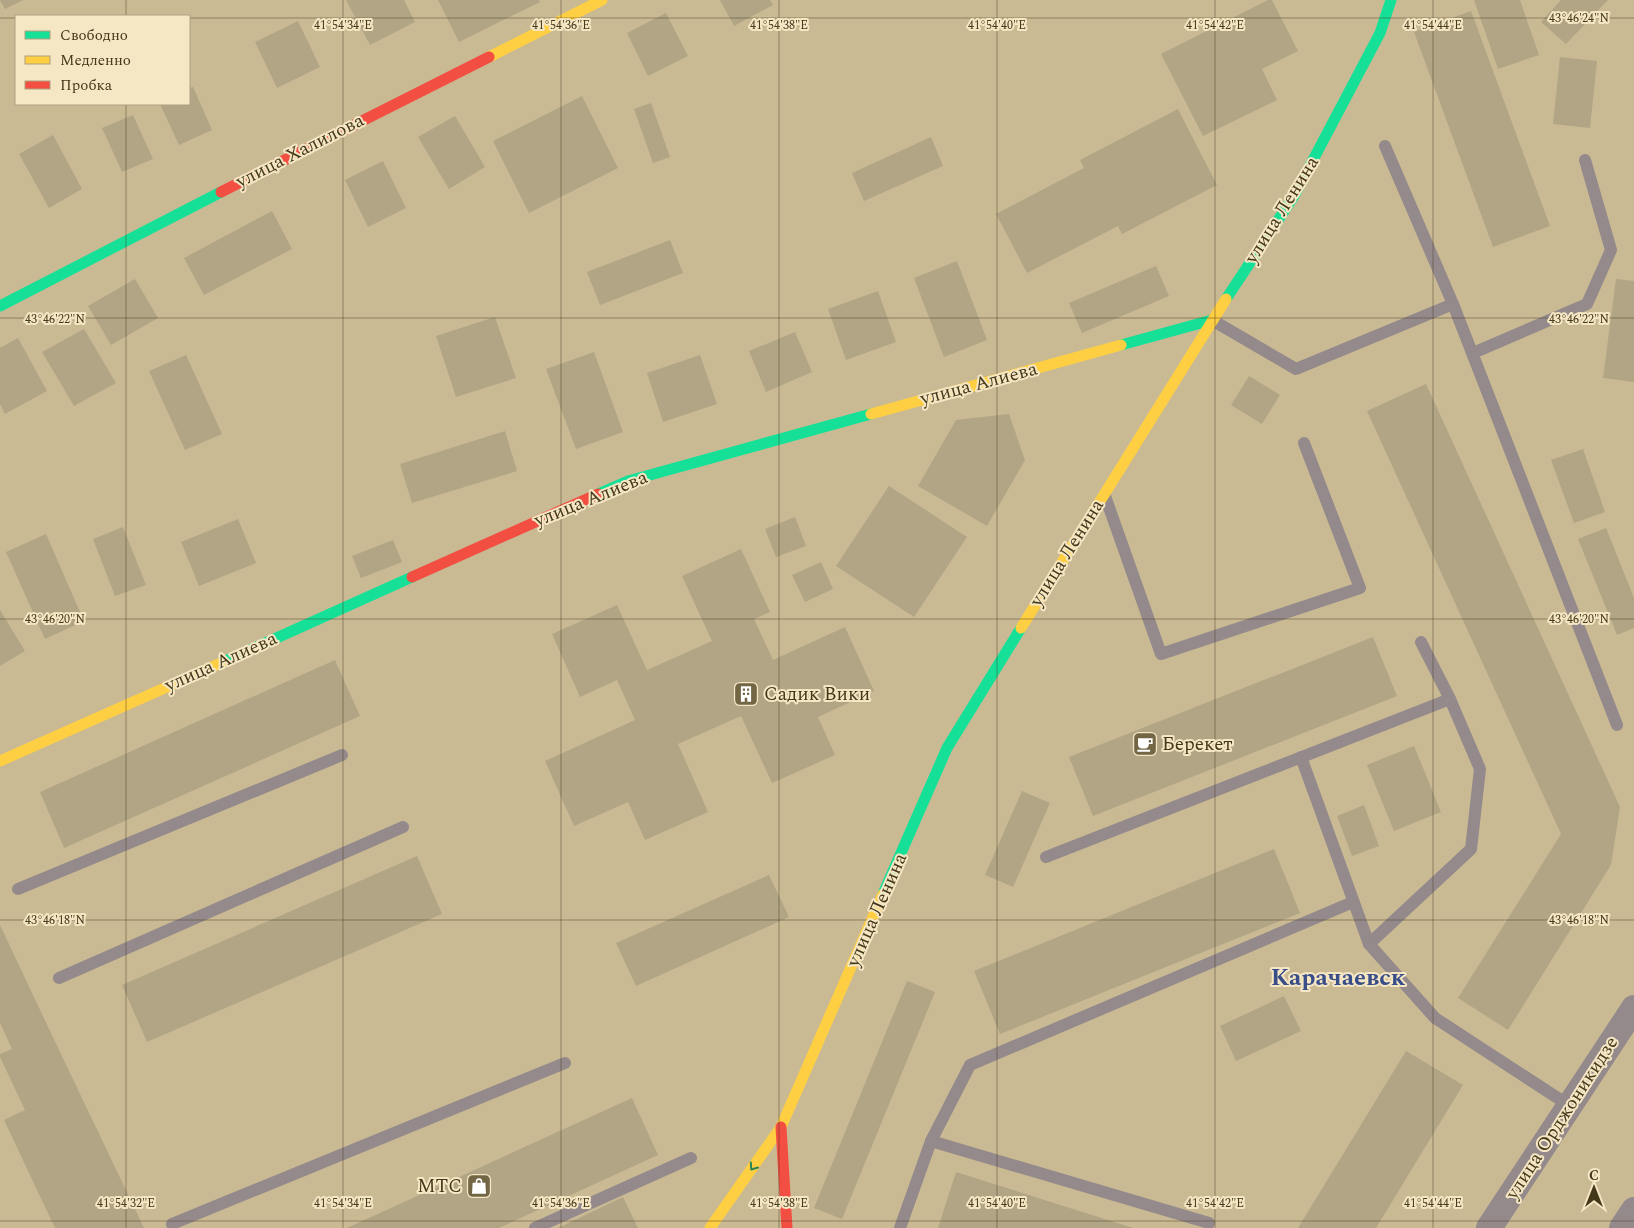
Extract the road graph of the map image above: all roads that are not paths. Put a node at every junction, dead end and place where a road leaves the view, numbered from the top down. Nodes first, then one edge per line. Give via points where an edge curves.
1 (602, 0) edge
2 (1391, 0) edge
3 (1385, 146) dead end
4 (1585, 160) dead end
5 (1453, 304) junction
6 (0, 306) edge
7 (1212, 320) junction
8 (1473, 353) junction
9 (1304, 443) dead end
10 (1104, 494) junction
11 (1421, 642) dead end
12 (1450, 699) junction
13 (1617, 725) dead end
14 (342, 755) dead end
15 (1301, 757) junction
16 (0, 761) edge
17 (403, 827) dead end
18 (1046, 857) dead end
19 (18, 889) dead end
20 (1353, 902) junction
21 (1369, 944) junction
22 (59, 978) dead end
23 (1634, 1008) edge
24 (564, 1063) dead end
25 (1570, 1106) junction
26 (782, 1127) junction
27 (930, 1141) junction
28 (691, 1158) dead end
29 (1634, 1210) edge
30 (1209, 1223) dead end
31 (172, 1224) dead end
32 (535, 1228) edge
33 (710, 1228) edge
34 (787, 1228) edge
35 (900, 1228) edge
36 (1489, 1228) edge
37 (1622, 1228) edge

1 - 6 street, улица Халилова
2 - 7 street, улица Ленина via 1380,34 1294,196
3 - 5 lane
4 - 8 lane via 1611,250 1587,304
5 - 7 lane via 1296,369
5 - 8 lane
7 - 10 street, улица Ленина
7 - 16 street, улица Алиева via 628,481
8 - 13 lane
9 - 10 lane via 1360,588 1161,654
10 - 26 street, улица Ленина via 947,748
11 - 12 lane
12 - 15 lane
12 - 21 lane via 1480,769 1472,849
14 - 19 lane
15 - 18 lane
15 - 20 lane
17 - 22 lane
20 - 21 lane
20 - 27 lane via 970,1065
21 - 25 lane via 1435,1018
23 - 25 street, улица Орджоникидзе
24 - 31 lane
25 - 36 street, улица Орджоникидзе
26 -> 33 street, улица Ленина
26 - 34 street, улица Ленина
27 - 30 lane
27 - 35 lane
28 - 32 lane
29 - 37 street

